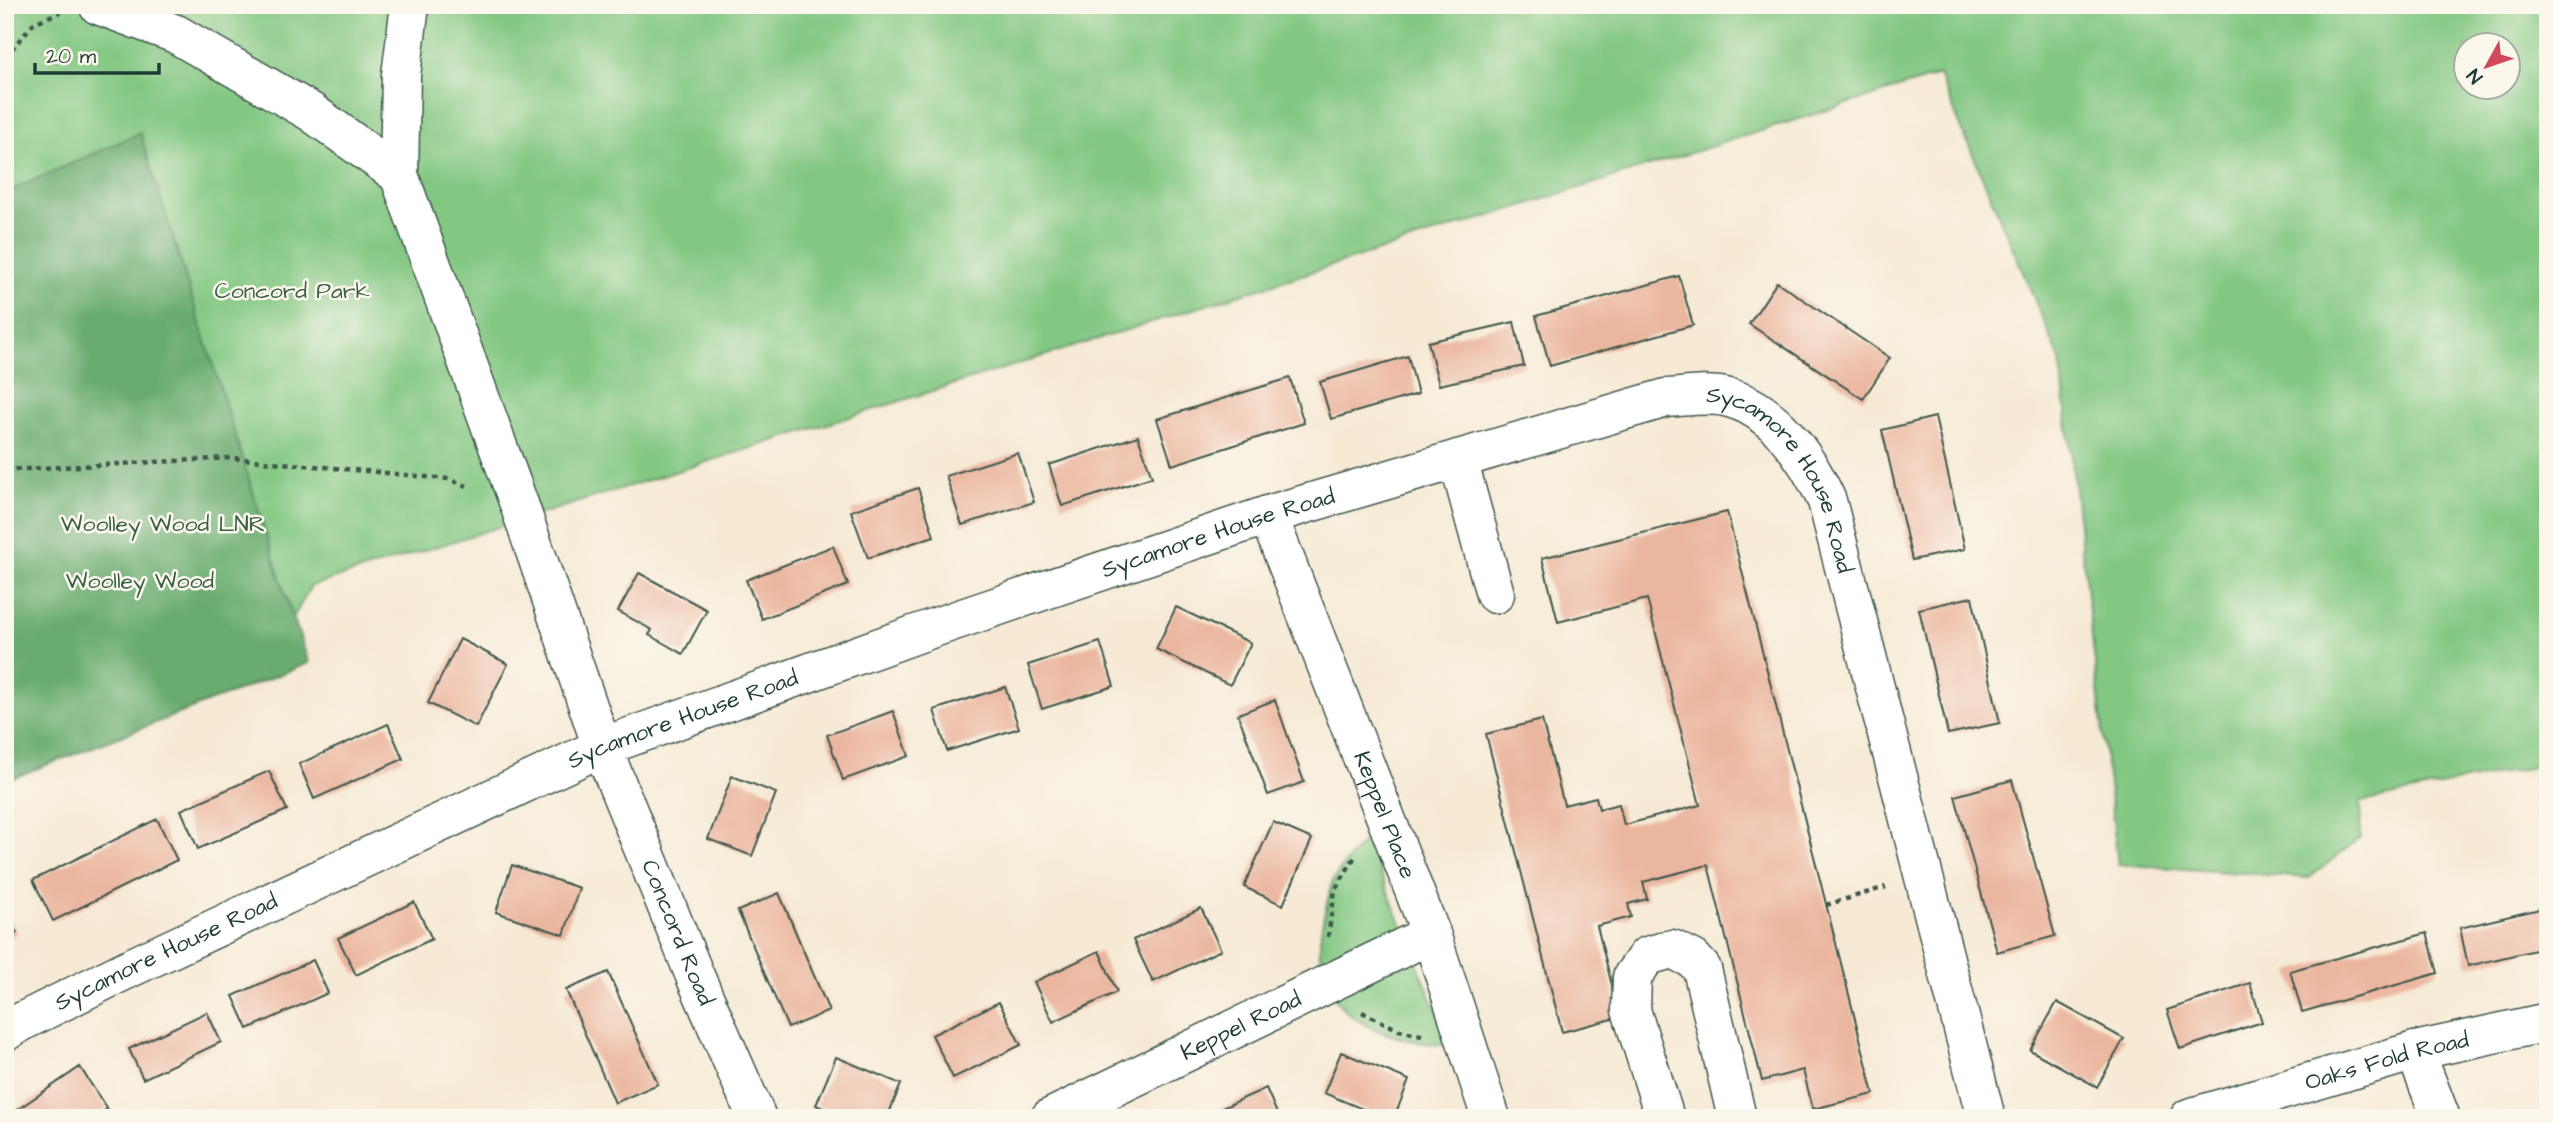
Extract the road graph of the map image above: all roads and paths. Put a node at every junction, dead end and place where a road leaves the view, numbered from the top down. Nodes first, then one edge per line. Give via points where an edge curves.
1 (410, 5) edge
2 (82, 7) edge
3 (5, 57) edge
4 (400, 175) junction
5 (1458, 459) junction
6 (5, 471) edge
7 (519, 504) junction
8 (1268, 515) junction
9 (1495, 594) dead end
10 (602, 747) junction
11 (1923, 876) junction
12 (1826, 905) dead end
13 (1431, 933) junction
14 (2548, 1022) edge
15 (5, 1032) edge
16 (2415, 1051) junction
17 (757, 1118) edge
18 (1050, 1118) edge
19 (1491, 1118) edge
20 (1665, 1118) edge
21 (1737, 1118) edge
22 (1986, 1118) edge
23 (2189, 1118) edge
24 (2441, 1118) edge

1 - 4 street via 401,75
2 - 3 path via 34,23
2 - 4 street via 176,34 311,112
4 - 7 street, Concord Road
5 - 8 street, Sycamore House Road
5 - 9 street
5 - 11 street, Sycamore House Road via 1666,398 1725,397 1752,407 1774,424 1815,474 1827,501
6 - 7 path via 230,458 448,479
7 - 10 street, Concord Road
8 - 10 street, Sycamore House Road
8 - 13 street, Keppel Place
10 - 15 street, Sycamore House Road via 128,969
10 - 17 street, Concord Road
11 - 12 path
11 - 22 street, Sycamore House Road
13 - 18 street, Keppel Road
13 - 19 street, Keppel Place
14 - 16 street, Oaks Fold Road
16 - 23 street, Oaks Fold Road
16 - 24 street
20 - 21 street via 1631,1010 1632,977 1647,956 1672,949 1702,969

